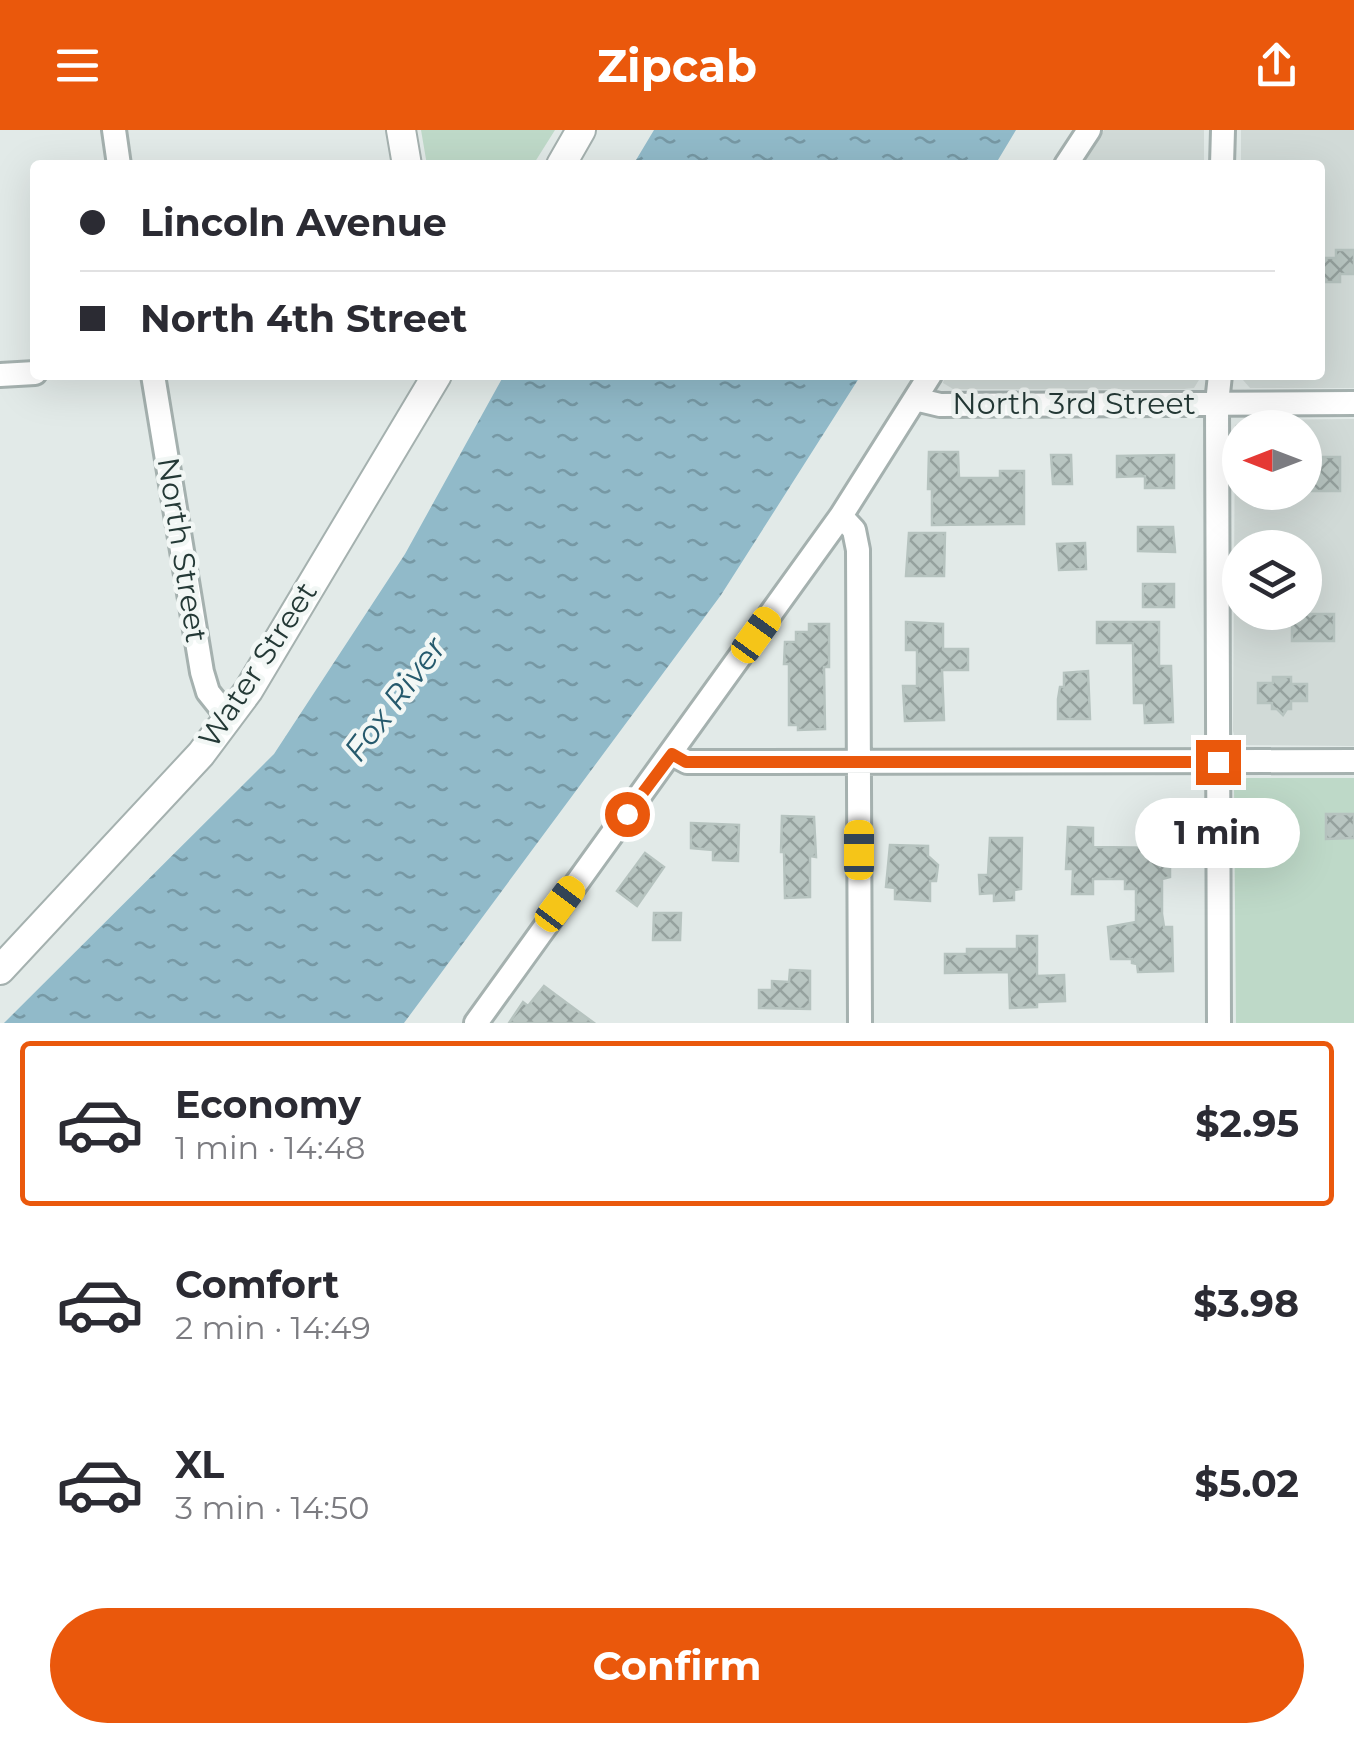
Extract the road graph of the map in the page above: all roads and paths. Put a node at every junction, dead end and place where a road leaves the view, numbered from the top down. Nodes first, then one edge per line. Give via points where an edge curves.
1 (114, 130) edge
2 (400, 130) edge
3 (581, 130) edge
4 (1088, 130) edge
5 (1223, 130) edge
6 (119, 160) edge
7 (406, 160) edge
8 (564, 160) edge
9 (1069, 160) edge
10 (1222, 160) edge
11 (30, 374) edge
12 (0, 375) edge
13 (154, 380) edge
14 (435, 380) edge
15 (927, 380) edge
16 (1219, 380) edge
17 (915, 399) junction
18 (1354, 403) edge
19 (1217, 404) junction
20 (841, 516) junction
21 (228, 717) junction
22 (672, 754) junction
23 (1354, 761) edge
24 (1218, 762) junction
25 (859, 764) junction
26 (0, 970) edge
27 (476, 1023) edge
28 (860, 1023) edge
29 (1219, 1023) edge

1 - 6 street
2 - 7 street
3 - 8 street
4 - 9 street
5 - 10 street
11 - 12 street
13 - 21 street, North Street via 202,672 211,698
14 - 21 street, Water Street
15 - 17 street
16 - 19 street
17 - 19 street, North 3rd Street
17 - 20 street
18 - 19 street, North 3rd Street
19 - 24 street
20 - 22 street
20 - 25 street via 854,530 858,550
21 - 26 street, Water Street
22 - 25 street via 686,762
22 - 27 street
23 - 24 street
24 - 25 street
24 - 29 street
25 - 28 street

